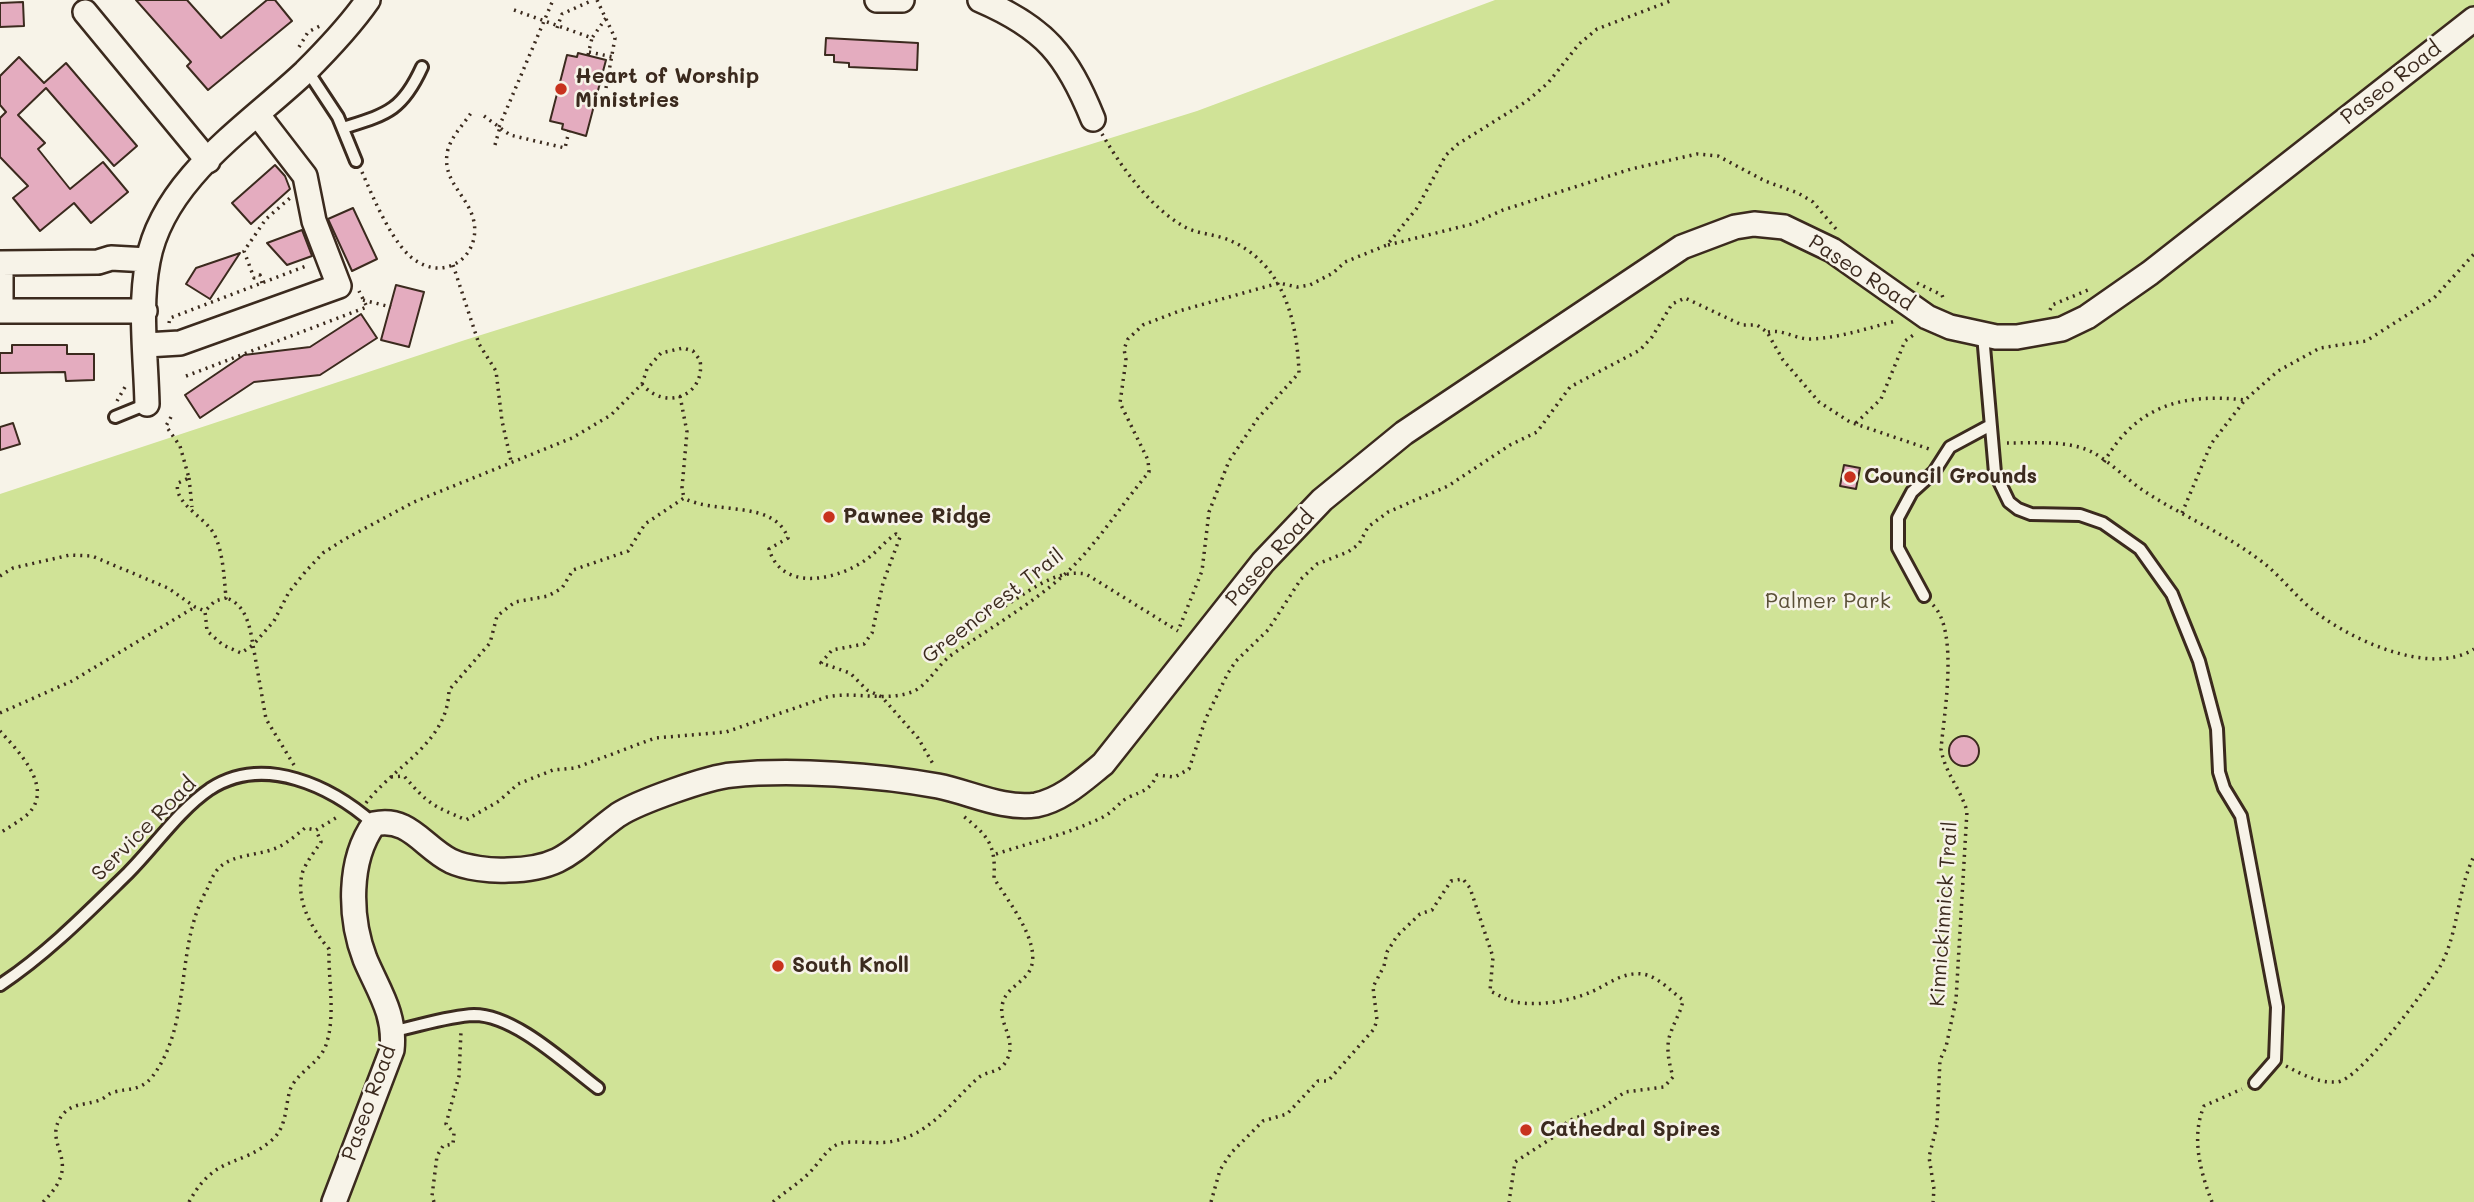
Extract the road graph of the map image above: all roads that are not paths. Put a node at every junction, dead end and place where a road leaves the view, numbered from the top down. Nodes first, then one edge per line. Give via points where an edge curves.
1 (368, 0) edge
2 (877, 0) edge
3 (902, 0) edge
4 (981, 0) edge
5 (85, 12) dead end
6 (2474, 19) edge
7 (422, 67) dead end
8 (307, 70) junction
9 (258, 115) junction
10 (1093, 119) road end
11 (343, 128) junction
12 (208, 161) junction
13 (356, 161) road end
14 (148, 260) junction
15 (145, 311) junction
16 (1983, 335) junction
17 (146, 345) junction
18 (147, 404) joint
19 (115, 417) dead end
20 (1989, 426) junction
21 (1924, 596) road end
22 (367, 818) junction
23 (0, 985) edge
24 (394, 1031) junction
25 (2255, 1083) road end
26 (598, 1088) dead end
27 (334, 1202) edge

1 - 8 street
2 - 3 street
4 - 10 street via 1048,39 1072,70
5 - 12 street
6 - 16 street, Paseo Road via 2150,273 2087,317 2041,333
7 - 11 lane via 408,96 395,108
8 - 9 street
8 - 11 lane
9 - 12 street
9 - 17 street via 305,176 314,221 339,286 180,343
11 - 13 lane
12 - 14 street via 168,212
14 - 15 street
14 - 15 street via 1,263 1,311
15 - 17 street
16 - 20 lane
16 - 22 street, Paseo Road via 1950,327 1921,312 1832,250 1784,228 1735,227 1682,247 1404,433 1322,500 1188,637 1103,764 1070,791 1037,805 1013,805 938,786 858,776 730,775 641,803 557,863 506,871 452,862 405,826
17 - 18 street
18 - 19 lane
20 - 21 lane via 1956,442 1944,454 1934,472 1905,502 1898,518 1898,548
20 - 25 lane via 1995,473 2018,509 2031,514 2080,515 2103,523 2140,549 2172,594 2195,649 2217,729 2224,788 2241,817 2277,1007 2275,1060
22 - 23 lane, Service Road via 304,781 269,774 245,774 210,789 58,939
22 - 24 street, Paseo Road via 354,882 356,912 365,957 391,1013
24 - 26 lane via 474,1015 508,1024
24 - 27 street, Paseo Road via 392,1049

